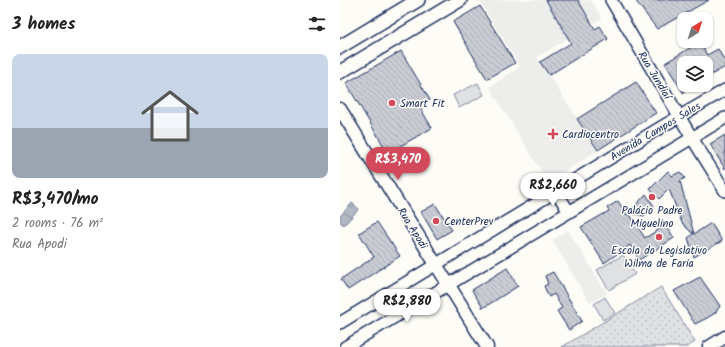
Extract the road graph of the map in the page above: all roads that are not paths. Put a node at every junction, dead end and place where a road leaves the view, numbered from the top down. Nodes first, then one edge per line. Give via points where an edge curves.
1 (418, 0) edge
2 (460, 0) edge
3 (610, 0) edge
4 (340, 47) edge
5 (340, 72) edge
6 (725, 90) edge
7 (340, 109) edge
8 (680, 116) junction
9 (725, 118) edge
10 (692, 138) junction
11 (556, 191) junction
12 (725, 191) edge
13 (569, 212) junction
14 (436, 265) junction
15 (448, 285) junction
16 (340, 323) edge
17 (725, 337) edge
18 (345, 347) edge
19 (487, 347) edge
20 (708, 347) edge

1 - 4 main road
2 - 5 main road
3 - 8 street, Rua Jundiaí
6 - 8 street, Avenida Campos Sales
7 - 14 main road, Rua Apodi
8 - 10 street, Rua Jundiaí
8 - 11 street, Avenida Campos Sales
9 - 10 street
10 - 12 street, Rua Jundiaí
10 - 13 street
11 - 13 street
11 - 14 street, Avenida Campos Sales
13 - 15 street
14 - 15 main road, Rua Apodi
14 - 16 street, Avenida Campos Sales
15 - 18 street
15 - 19 main road, Rua Apodi
17 - 20 main road

